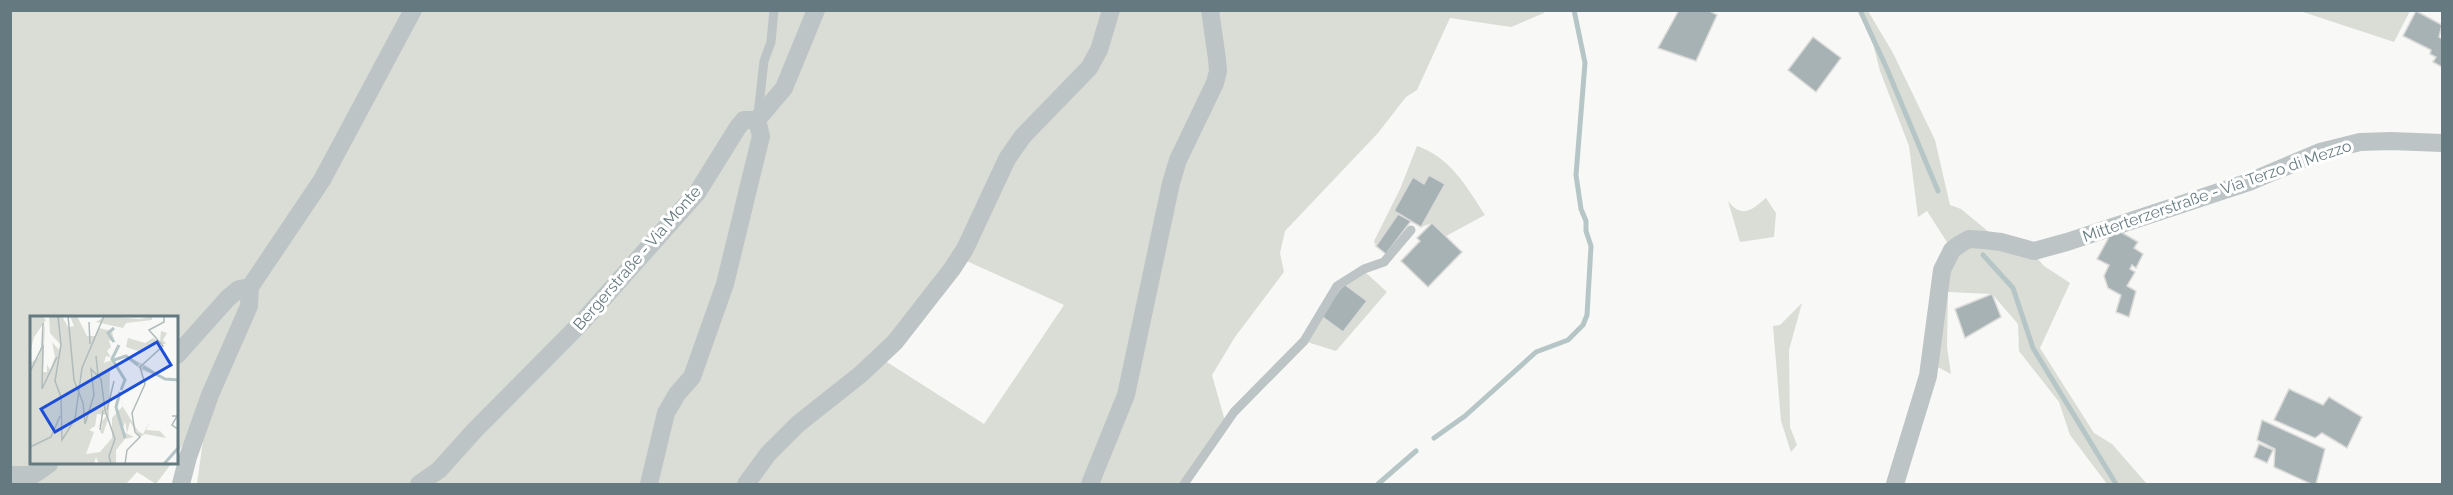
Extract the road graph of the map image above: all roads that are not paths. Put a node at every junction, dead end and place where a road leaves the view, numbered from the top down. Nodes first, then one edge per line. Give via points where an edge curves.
1 (413, 10) edge
2 (774, 10) edge
3 (816, 10) edge
4 (1111, 10) edge
5 (1210, 10) edge
6 (757, 120) junction
7 (2442, 143) edge
8 (1411, 230) dead end
9 (245, 288) junction
10 (178, 354) edge
11 (48, 465) edge
12 (10, 475) edge
13 (181, 484) edge
14 (419, 484) edge
15 (649, 484) edge
16 (746, 484) edge
17 (1090, 484) edge
18 (1184, 484) edge
19 (1895, 484) edge

1 - 9 street via 322,180
2 - 6 lane
3 - 6 street, Bergerstraße - Via Monte via 784,88
4 - 16 street via 1089,68 1012,152 952,269 895,342 798,424 768,454
5 - 17 street via 1218,71 1215,83 1178,160 1126,395
6 - 14 street, Bergerstraße - Via Monte via 744,120 697,193 583,321 439,470
6 - 15 street via 761,136 725,284 692,377 666,413
7 - 19 street, Mitterterzerstraße - Via Terzo di Mezzo via 2360,142 2320,152 2249,182 2034,251 1984,240 1969,239 1960,244 1952,250 1942,270 1928,376
8 - 18 lane via 1384,262 1364,268 1337,286 1304,341 1234,412
9 - 10 street via 228,298
9 - 13 street via 249,306 200,422
11 - 12 street via 33,475

